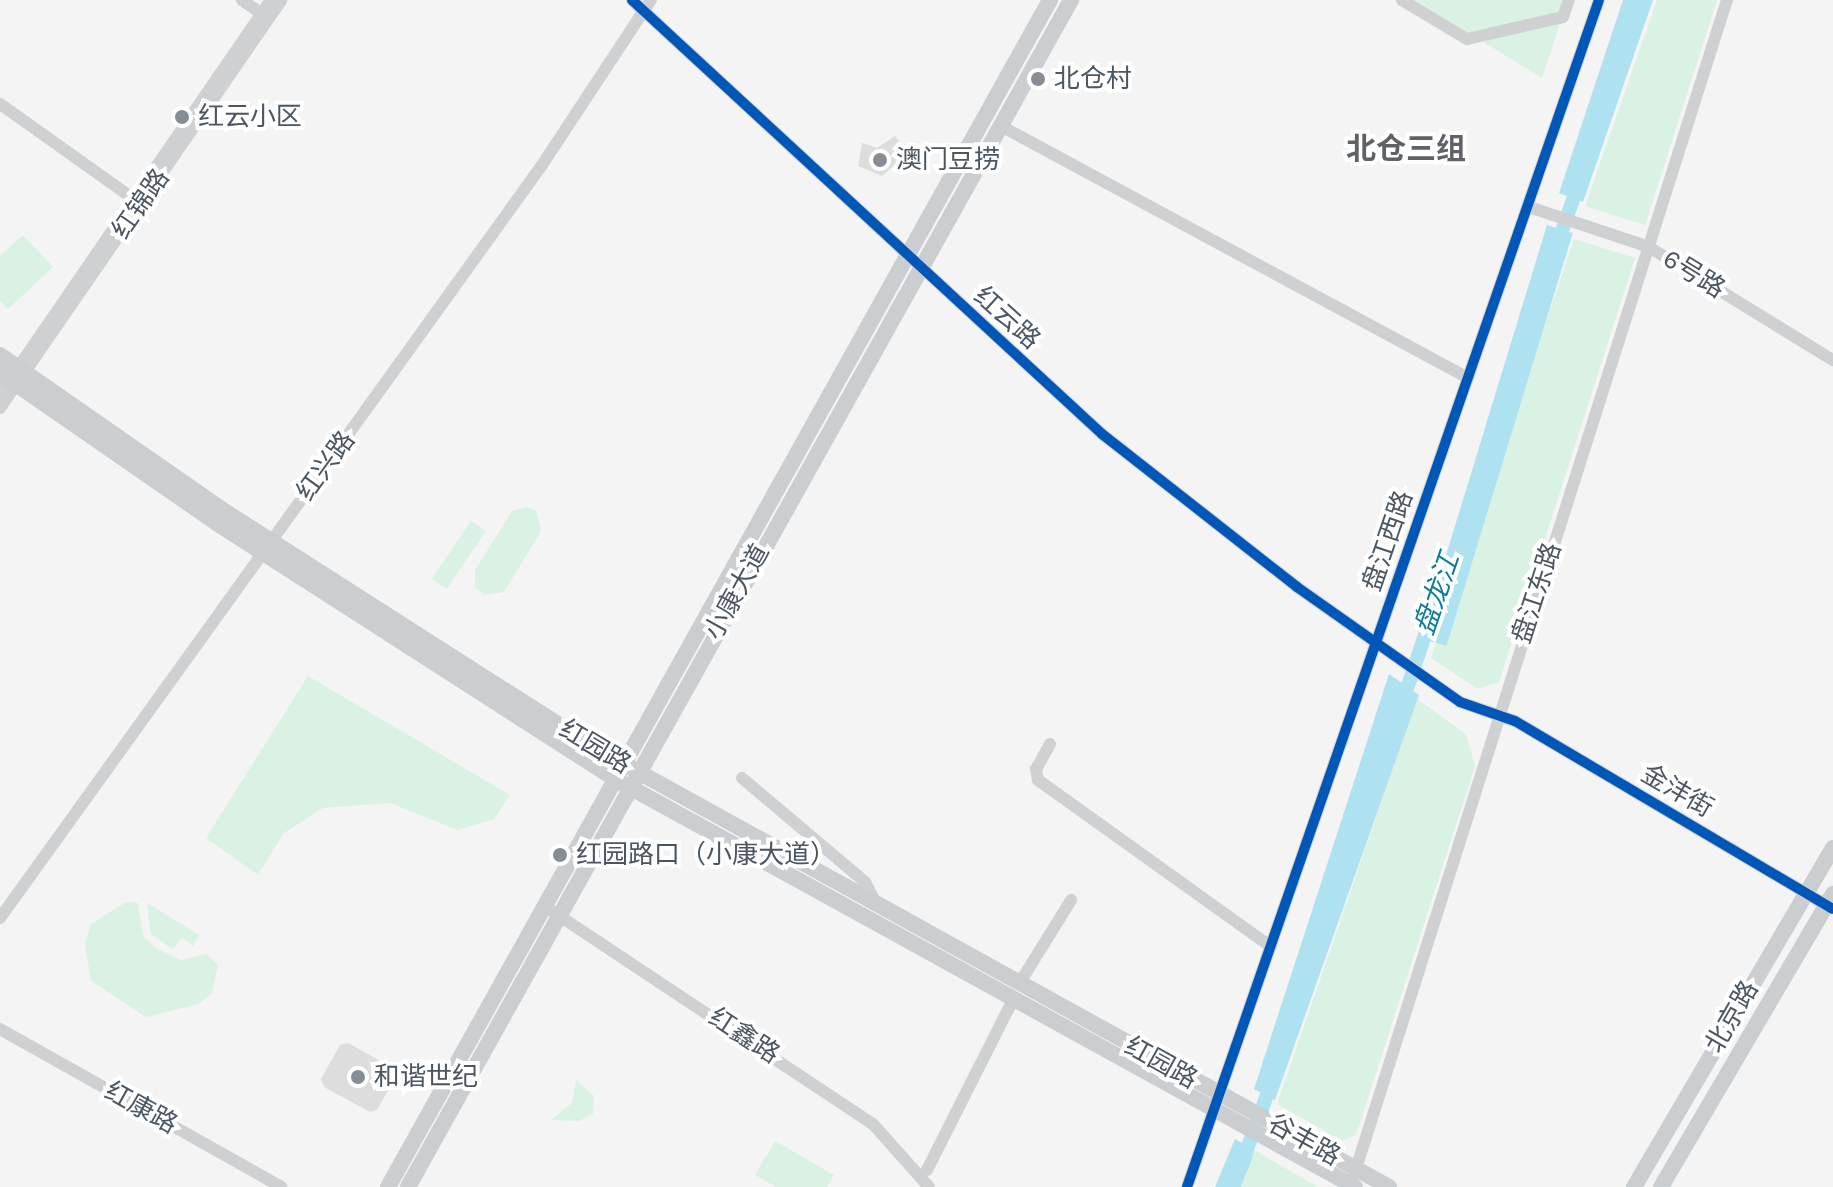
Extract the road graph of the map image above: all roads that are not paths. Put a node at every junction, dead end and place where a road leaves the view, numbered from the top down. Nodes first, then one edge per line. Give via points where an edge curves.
1 (242, 0) edge
2 (271, 0) edge
3 (281, 0) edge
4 (632, 0) edge
5 (1071, 0) edge
6 (1402, 0) edge
7 (1569, 0) edge
8 (1599, 0) edge
9 (1727, 0) edge
10 (1047, 1) edge
11 (649, 5) edge
12 (262, 14) junction
13 (0, 104) edge
14 (999, 125) junction
15 (135, 200) junction
16 (1529, 207) junction
17 (1649, 247) junction
18 (903, 256) junction
19 (918, 268) junction
20 (0, 355) edge
21 (1833, 360) edge
22 (12, 378) edge
23 (1468, 378) junction
24 (0, 408) edge
25 (267, 547) junction
26 (1375, 643) junction
27 (1460, 702) joint
28 (1497, 715) junction
29 (1050, 744) dead end
30 (617, 771) junction
31 (742, 778) dead end
32 (632, 779) junction
33 (1833, 848) edge
34 (1806, 892) junction
35 (1071, 900) dead end
36 (1831, 903) edge
37 (876, 904) junction
38 (542, 906) junction
39 (558, 915) junction
40 (0, 918) edge
41 (1270, 946) junction
42 (1017, 991) junction
43 (0, 1029) edge
44 (1216, 1102) junction
45 (1238, 1113) junction
46 (927, 1170) dead end
47 (1353, 1182) edge
48 (282, 1187) edge
49 (388, 1187) edge
50 (408, 1187) edge
51 (929, 1187) edge
52 (1187, 1187) edge
53 (1389, 1187) edge
54 (1634, 1187) edge
55 (1661, 1187) edge

1 - 12 street
2 - 12 street, 红锦路
3 - 22 street, 红锦路
4 - 11 street, 红云路
5 - 14 main road, 小康大道
6 - 7 street via 1467,39 1563,17
8 - 16 street, 盘江西路
9 - 17 street, 盘江东路
10 - 18 main road, 小康大道
11 - 18 street, 红云路
11 - 25 street, 红兴路
12 - 15 street, 红锦路
13 - 15 street
14 - 19 main road, 小康大道
14 - 23 street
15 - 22 street, 红锦路
16 - 17 street, 6号路
16 - 23 street, 盘江西路
17 - 21 street, 6号路
17 - 28 street, 盘江东路
18 - 19 street, 红云路
18 - 30 main road, 小康大道
19 - 26 street, 红云路 via 1102,434
19 - 32 main road, 小康大道
20 - 22 main road, 红园路
22 - 24 street, 红锦路
22 - 25 main road, 红园路
23 - 26 street, 盘江西路
25 - 30 main road, 红园路
25 - 40 street, 红兴路
26 - 27 street, 红云路
26 - 41 street, 盘江西路
27 - 28 street, 金沣街
28 - 34 street, 金沣街
28 - 47 street, 盘江东路
29 - 41 street via 1036,769 1038,780
30 - 32 main road, 红园路
30 - 38 main road, 小康大道
31 - 37 street via 865,882
32 - 37 main road, 红园路
32 - 39 main road, 小康大道
32 - 42 main road, 红园路
33 - 34 main road, 北京路
34 - 36 street, 金沣街
34 - 54 main road, 北京路
35 - 42 street
36 - 55 main road, 北京路
37 - 42 main road, 红园路
38 - 39 street, 红鑫路
38 - 49 main road, 小康大道
39 - 50 main road, 小康大道
39 - 51 street, 红鑫路 via 873,1124
41 - 44 street, 盘江西路
42 - 44 main road, 红园路
42 - 46 street
43 - 48 street, 红康路
44 - 45 main road, 谷丰路
44 - 52 street, 盘江西路
45 - 47 main road, 谷丰路 via 1279,1146
45 - 47 main road, 谷丰路 via 1286,1130
47 - 53 main road, 谷丰路

